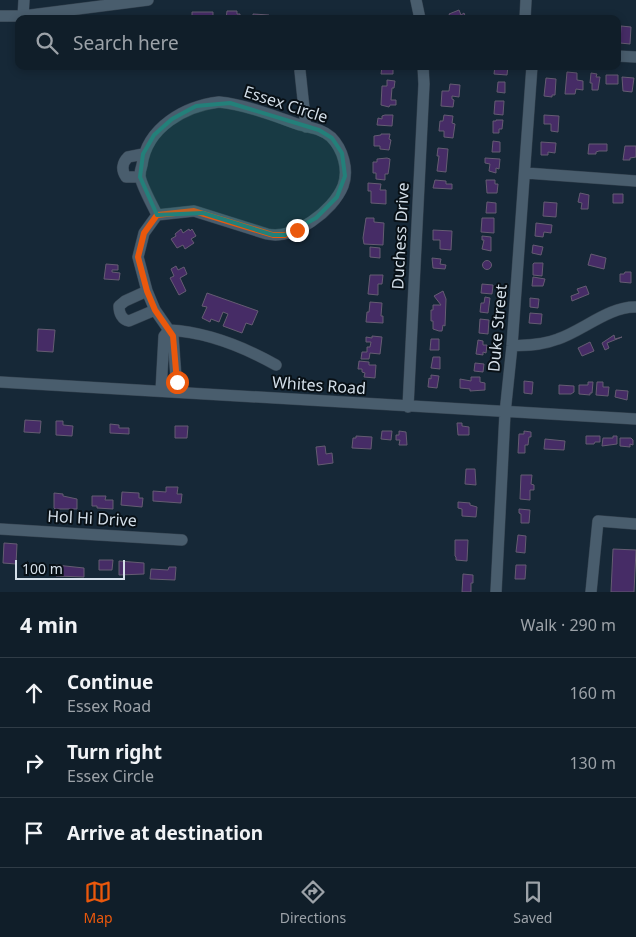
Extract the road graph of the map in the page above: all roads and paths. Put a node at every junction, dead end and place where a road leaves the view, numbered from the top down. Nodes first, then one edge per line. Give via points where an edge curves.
1 (24, 0) edge
2 (148, 0) edge
3 (416, 0) edge
4 (526, 0) edge
5 (23, 15) edge
6 (31, 15) edge
7 (419, 15) edge
8 (525, 15) edge
9 (0, 16) edge
10 (15, 16) edge
11 (621, 56) edge
12 (636, 57) edge
13 (423, 70) edge
14 (532, 70) edge
15 (300, 71) dead end
16 (306, 127) junction
17 (143, 154) junction
18 (526, 173) junction
19 (140, 177) junction
20 (636, 181) edge
21 (157, 215) junction
22 (147, 291) junction
23 (636, 307) edge
24 (155, 310) junction
25 (169, 330) junction
26 (512, 346) junction
27 (276, 365) dead end
28 (0, 382) edge
29 (161, 392) junction
30 (177, 392) junction
31 (408, 407) junction
32 (505, 413) junction
33 (636, 419) edge
34 (636, 524) edge
35 (0, 529) edge
36 (182, 540) dead end
37 (496, 592) edge
38 (591, 592) edge

1 - 5 street
2 - 6 street
3 - 7 street
4 - 8 street
9 - 10 street
11 - 12 street
13 - 31 street, Duchess Drive
14 - 18 street, Duke Street
15 - 16 street
16 - 17 street, Essex Circle via 230,103 208,103 172,119 154,136
16 - 21 street, Essex Circle via 332,138 342,153 345,166 344,183 337,196 307,225 285,235 273,235 194,211
17 - 19 street, Essex Circle
17 - 19 street via 128,157 122,168 126,177
18 - 20 street
18 - 26 street, Duke Street
19 - 21 street
21 - 22 street via 144,233 138,257
22 - 24 street
22 - 24 street via 122,303 120,313 129,321
23 - 26 street via 620,309 557,340
24 - 25 street
25 - 27 street via 208,336
25 - 29 street via 164,336
25 - 30 street via 176,357
26 - 32 street, Duke Street
28 - 29 street, Whites Road
29 - 30 street, Whites Road
30 - 31 street, Whites Road
31 - 32 street, Whites Road
32 - 33 street, Whites Road
32 - 37 street, Duke Street
34 - 38 street via 598,521
35 - 36 street, Hol Hi Drive

